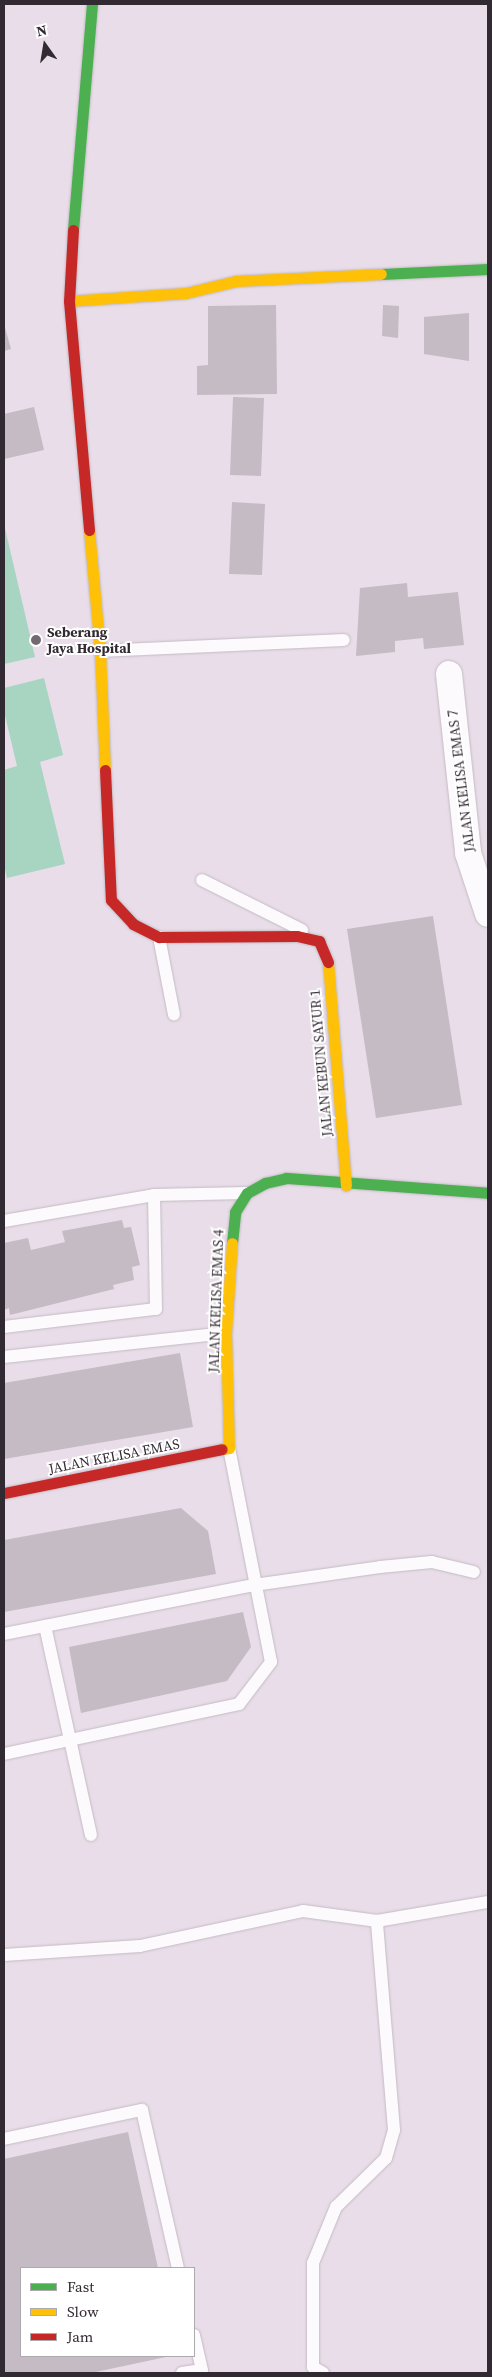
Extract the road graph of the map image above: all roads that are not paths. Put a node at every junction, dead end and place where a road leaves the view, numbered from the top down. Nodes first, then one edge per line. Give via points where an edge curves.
1 (92, 4) edge
2 (488, 269) edge
3 (69, 301) junction
4 (344, 640) dead end
5 (100, 651) junction
6 (449, 674) dead end
7 (202, 880) dead end
8 (488, 914) edge
9 (159, 937) junction
10 (320, 941) junction
11 (174, 1015) dead end
12 (346, 1185) junction
13 (247, 1193) junction
14 (488, 1193) edge
15 (154, 1195) junction
16 (4, 1221) edge
17 (4, 1327) edge
18 (226, 1333) junction
19 (4, 1356) edge
20 (229, 1448) junction
21 (4, 1493) edge
22 (474, 1572) dead end
23 (254, 1585) junction
24 (45, 1626) junction
25 (4, 1634) edge
26 (70, 1740) junction
27 (4, 1754) edge
28 (91, 1835) dead end
29 (488, 1902) edge
30 (378, 1921) junction
31 (4, 1955) edge
32 (4, 2139) edge
33 (178, 2267) edge
34 (195, 2339) edge
35 (182, 2373) edge
36 (323, 2373) edge

1 - 3 street via 77,154
2 - 3 street via 236,282 186,292
3 - 5 street
4 - 5 lane
5 - 9 street via 111,900 133,924
6 - 8 street, JALAN KELISA EMAS 7 via 468,853
7 - 10 lane via 282,918
9 - 10 street via 297,936
9 - 11 lane
10 - 12 street, JALAN KEBUN SAYUR 1 via 328,963
12 - 13 street via 286,1178 265,1183
12 - 14 street
13 - 15 lane
13 - 18 street, JALAN KELISA EMAS 4 via 235,1212
15 - 16 lane
15 - 17 lane via 156,1309
18 - 19 lane
18 - 20 street, JALAN KELISA EMAS 4
20 - 21 street, JALAN KELISA EMAS
20 - 23 lane
22 - 23 lane via 432,1562
23 - 24 lane
23 - 26 lane via 271,1662 239,1704
24 - 25 lane
24 - 26 lane
26 - 27 lane
26 - 28 lane
29 - 30 lane
30 - 31 lane via 303,1911 140,1946
30 - 36 lane via 394,2130 386,2158 336,2207 313,2262 313,2367
32 - 33 lane via 142,2110
34 - 35 lane via 202,2370

